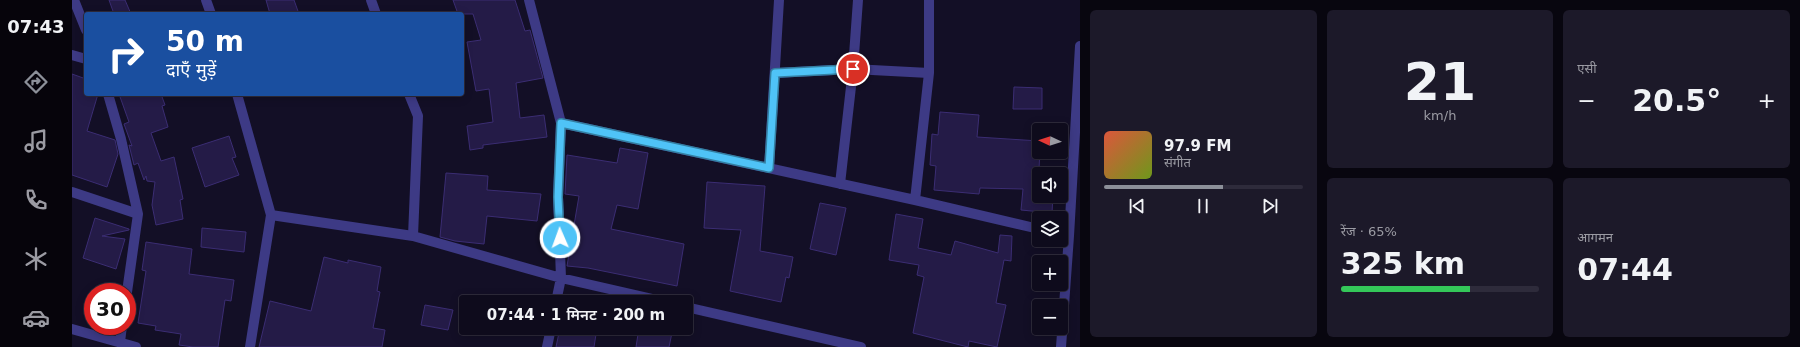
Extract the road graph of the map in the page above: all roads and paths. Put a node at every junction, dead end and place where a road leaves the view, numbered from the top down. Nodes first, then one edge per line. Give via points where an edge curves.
1 (74, 0) edge
2 (206, 0) edge
3 (371, 0) edge
4 (529, 0) edge
5 (779, 0) edge
6 (858, 0) edge
7 (929, 0) edge
8 (210, 12) edge
9 (375, 12) edge
10 (84, 25) edge
11 (1080, 46) edge
12 (72, 55) edge
13 (84, 58) edge
14 (853, 69) junction
15 (775, 73) junction
16 (929, 73) junction
17 (109, 96) edge
18 (238, 96) edge
19 (410, 96) edge
20 (561, 123) junction
21 (769, 168) junction
22 (840, 184) junction
23 (72, 192) edge
24 (915, 200) junction
25 (1067, 211) edge
26 (138, 214) junction
27 (271, 215) junction
28 (1032, 227) edge
29 (413, 236) junction
30 (1065, 247) edge
31 (561, 278) junction
32 (128, 283) edge
33 (557, 295) edge
34 (635, 295) edge
35 (693, 309) edge
36 (72, 329) edge
37 (121, 335) edge
38 (550, 335) edge
39 (120, 342) junction
40 (136, 347) edge
41 (250, 347) edge
42 (547, 347) edge
43 (861, 347) edge
44 (1061, 347) edge

1 - 10 street
2 - 8 street
3 - 9 street
4 - 20 street
5 - 15 street
6 - 14 street
7 - 16 street
11 - 25 street
12 - 13 street
14 - 15 street
14 - 16 street
14 - 22 street
15 - 21 street
16 - 24 street
17 - 26 street
18 - 27 street
19 - 29 street via 418,116
20 - 21 street
20 - 31 street via 558,197
21 - 22 street
22 - 24 street
23 - 26 street
24 - 28 street
26 - 32 street
27 - 29 street
27 - 41 street
29 - 31 street
30 - 44 street
31 - 33 street
31 - 34 street
35 - 43 street
36 - 39 street
37 - 39 street
38 - 42 street
39 - 40 street

